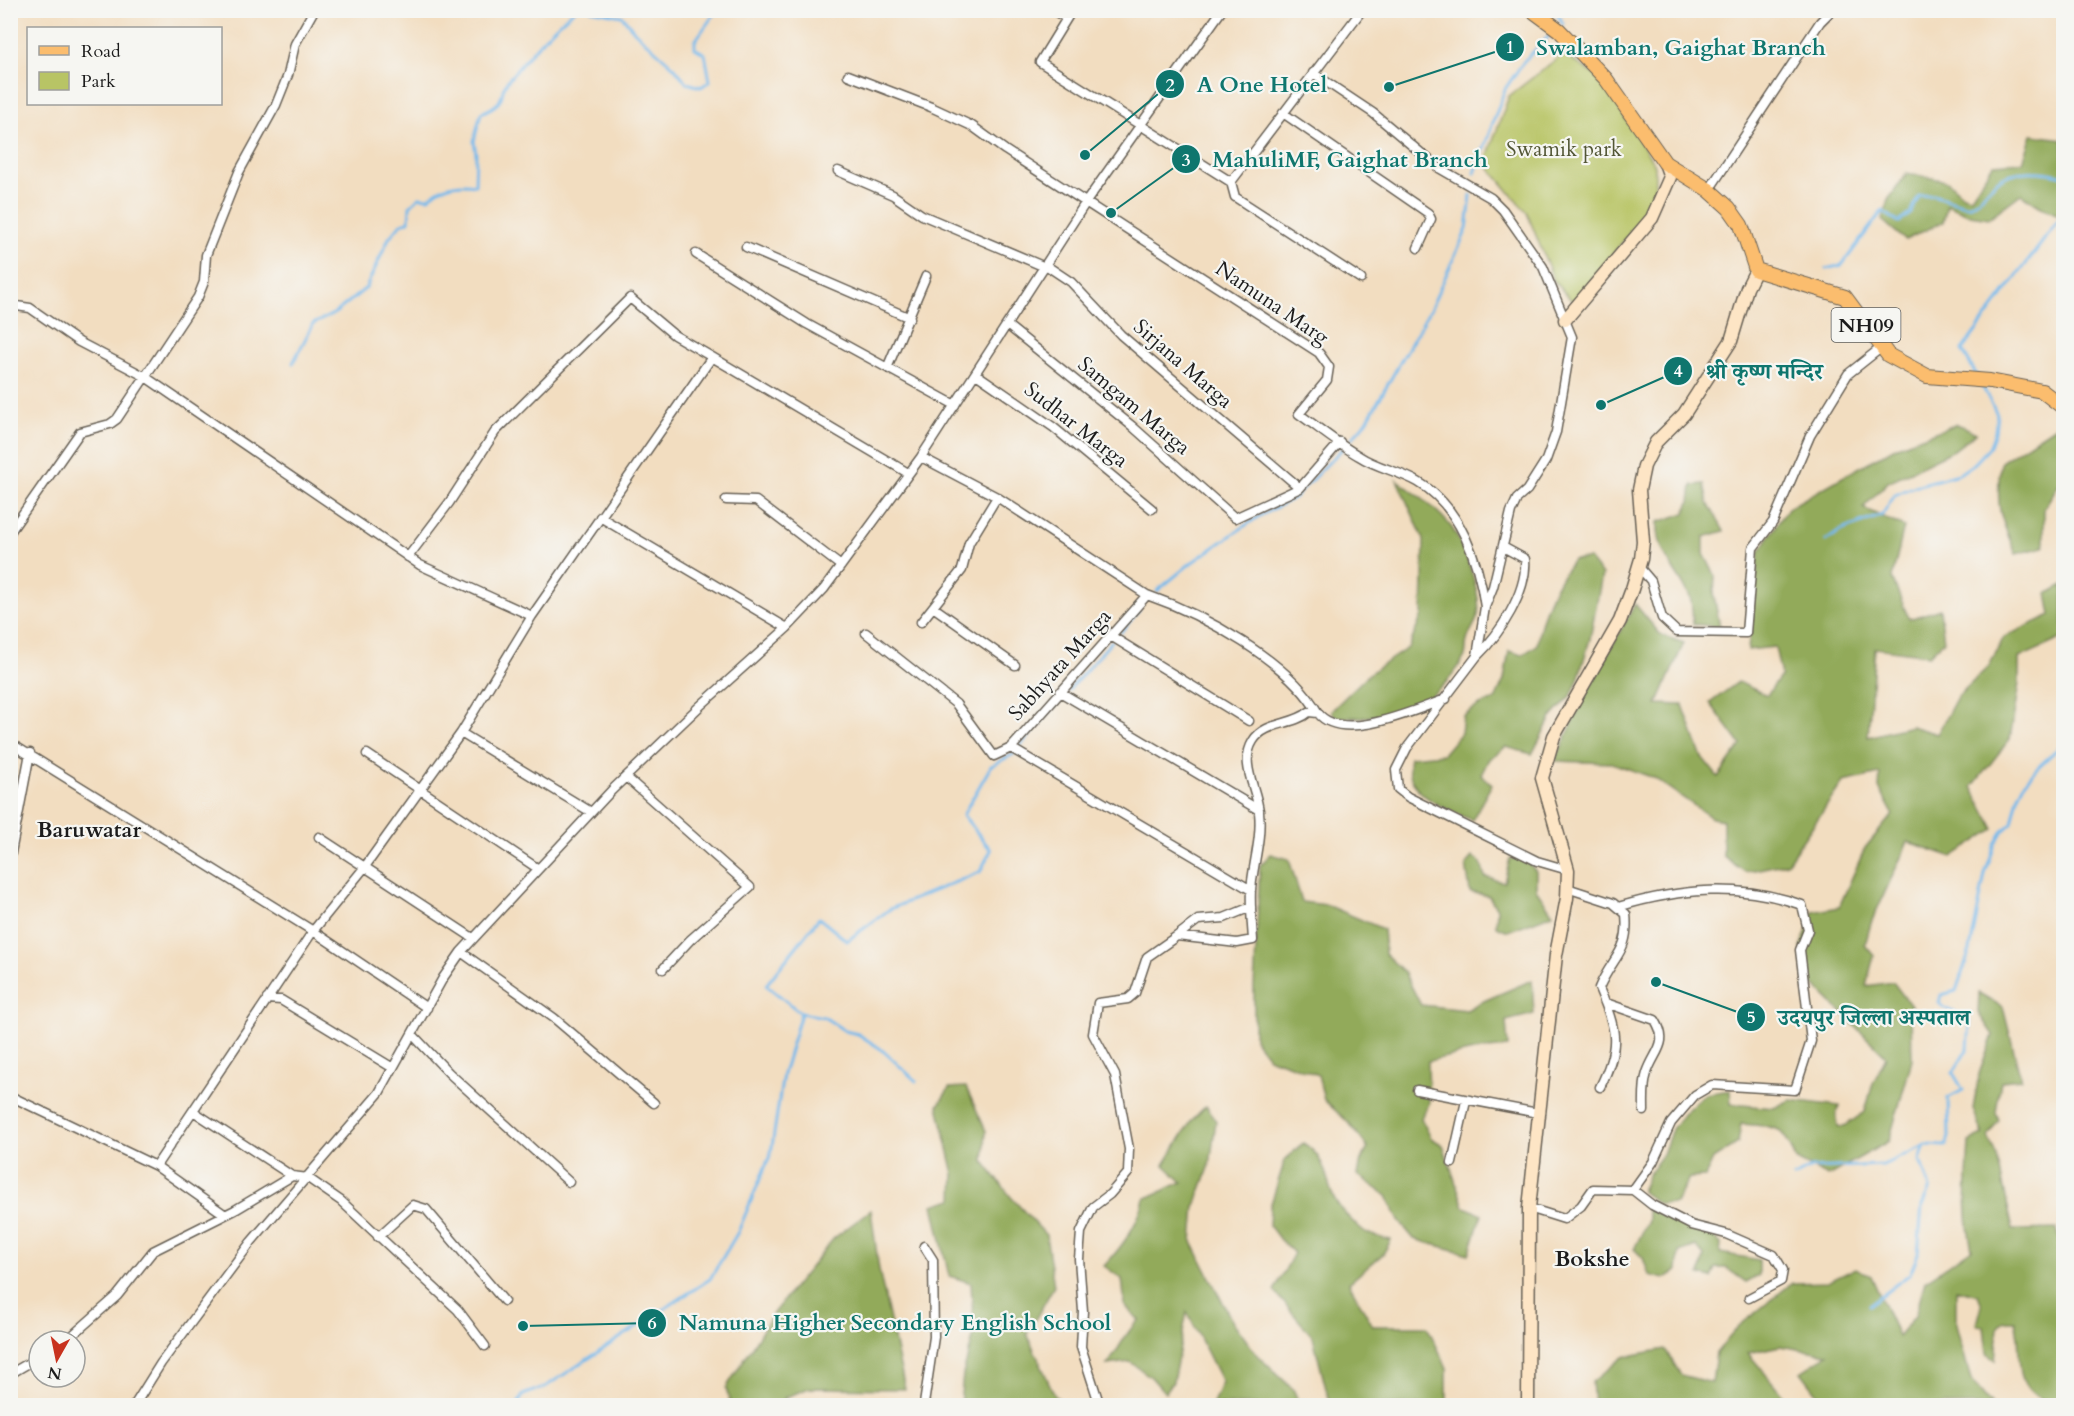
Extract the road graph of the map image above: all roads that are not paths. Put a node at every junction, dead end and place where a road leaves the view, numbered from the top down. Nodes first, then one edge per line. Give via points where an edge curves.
1 (1053, 10) edge
2 (1222, 10) edge
3 (1362, 10) edge
4 (1532, 10) edge
5 (1832, 10) edge
6 (312, 11) edge
7 (1069, 14) edge
8 (1313, 73) junction
9 (848, 75) dead end
10 (1283, 112) junction
11 (1141, 126) junction
12 (1665, 163) junction
13 (838, 171) dead end
14 (1231, 182) junction
15 (1709, 190) junction
16 (1086, 202) junction
17 (747, 248) dead end
18 (1418, 248) dead end
19 (696, 254) dead end
20 (1046, 267) junction
21 (1756, 270) junction
22 (927, 276) dead end
23 (1361, 279) dead end
24 (10, 305) edge
25 (910, 318) junction
26 (1565, 320) junction
27 (1007, 325) junction
28 (1882, 347) junction
29 (712, 357) junction
30 (888, 366) junction
31 (976, 374) junction
32 (144, 376) junction
33 (955, 405) junction
34 (2064, 408) edge
35 (1340, 442) junction
36 (921, 457) junction
37 (908, 473) junction
38 (1299, 488) junction
39 (997, 497) junction
40 (726, 500) dead end
41 (1152, 509) dead end
42 (600, 518) junction
43 (10, 532) edge
44 (1503, 547) junction
45 (408, 557) junction
46 (841, 566) junction
47 (1639, 567) junction
48 (1147, 595) junction
49 (1485, 607) junction
50 (933, 608) junction
51 (532, 616) junction
52 (921, 622) dead end
53 (787, 628) junction
54 (866, 633) dead end
55 (1111, 636) junction
56 (1477, 656) junction
57 (1015, 665) dead end
58 (1060, 692) junction
59 (1446, 699) junction
60 (1318, 713) junction
61 (1249, 721) dead end
62 (461, 733) junction
63 (10, 743) edge
64 (1011, 748) junction
65 (30, 753) junction
66 (367, 754) dead end
67 (626, 777) junction
68 (421, 791) junction
69 (1259, 810) junction
70 (591, 812) junction
71 (319, 837) dead end
72 (10, 858) edge
73 (364, 868) junction
74 (537, 868) junction
75 (1568, 870) junction
76 (1567, 888) junction
77 (1251, 890) junction
78 (1618, 906) junction
79 (1251, 907) junction
80 (313, 931) junction
81 (1177, 936) junction
82 (473, 938) junction
83 (461, 952) junction
84 (663, 969) dead end
85 (267, 999) junction
86 (1605, 1003) junction
87 (427, 1008) junction
88 (412, 1034) junction
89 (393, 1068) junction
90 (1600, 1087) dead end
91 (1416, 1090) dead end
92 (10, 1096) edge
93 (1466, 1101) junction
94 (654, 1103) dead end
95 (193, 1110) junction
96 (1644, 1111) dead end
97 (1538, 1113) junction
98 (1452, 1163) dead end
99 (156, 1166) junction
100 (292, 1176) junction
101 (308, 1178) junction
102 (569, 1182) dead end
103 (1633, 1190) junction
104 (1529, 1208) junction
105 (224, 1214) junction
106 (378, 1237) junction
107 (924, 1246) dead end
108 (1749, 1298) dead end
109 (504, 1301) dead end
110 (80, 1329) edge
111 (485, 1346) dead end
112 (27, 1364) edge
113 (10, 1374) edge
114 (134, 1406) edge
115 (922, 1406) edge
116 (1100, 1406) edge
117 (1528, 1406) edge

1 - 7 street
2 - 11 street
3 - 8 street
4 - 12 main road via 1559,30 1606,79
5 - 15 street via 1820,22
6 - 32 street via 295,44 276,105 235,182 206,255 204,282 198,297
7 - 11 street via 1040,62
8 - 10 street
8 - 26 street via 1373,113 1439,168 1491,198 1543,267
9 - 16 street via 972,126
10 - 14 street
10 - 18 street via 1428,213 1431,219
11 - 14 street
11 - 16 street
12 - 15 main road
12 - 26 main road via 1670,177 1652,218
13 - 20 street, Sirjana Marga via 893,195 922,215
14 - 23 street via 1234,197
15 - 21 main road via 1741,225
16 - 20 street
16 - 35 street, Namuna Marg via 1319,353 1329,366 1327,380 1299,414
17 - 25 street
19 - 30 street via 807,324
20 - 27 street
20 - 38 street, Sirjana Marga via 1071,282 1121,334
21 - 28 main road, NH09 via 1845,297
21 - 47 main road via 1746,288 1731,341 1684,414 1656,442 1644,466 1639,490 1643,541
22 - 25 street
24 - 32 street via 30,308 79,342
25 - 30 street
26 - 44 street via 1572,337 1556,432 1546,460 1517,499
27 - 31 street
27 - 38 street, Samgam Marga via 1132,426 1235,518
28 - 34 main road, NH09 via 1888,355 1927,376 1990,381 2042,392
28 - 47 street via 1848,374 1810,436 1773,522 1753,548 1746,633 1677,632 1662,618 1651,581
29 - 37 street
29 - 42 street
29 - 45 street via 674,335 630,298 495,432
30 - 33 street
31 - 33 street
31 - 41 street, Sudhar Marga via 1053,427
32 - 43 street via 117,419 80,432
32 - 45 street
33 - 36 street
35 - 38 street
35 - 49 street, Namuna Marg via 1359,457 1420,483 1447,506 1466,540 1482,583
36 - 37 street
36 - 39 street
37 - 46 street
39 - 48 street
39 - 50 street via 969,543 962,570
40 - 46 street via 756,501
42 - 51 street
42 - 53 street
44 - 49 street
44 - 56 street via 1525,559 1526,572 1505,623
45 - 51 street
46 - 53 street
47 - 75 main road via 1620,621 1547,755 1542,778
48 - 55 street, Sabhyata Marga
48 - 60 street via 1182,608 1283,670 1309,696
49 - 56 street
50 - 52 street
50 - 57 street
51 - 62 street
53 - 67 street
54 - 64 street via 956,704 994,756
55 - 58 street, Sabhyata Marga
55 - 61 street
56 - 59 street
58 - 64 street, Sabhyata Marga
58 - 69 street
59 - 60 street via 1372,724 1337,724 1324,720
59 - 75 street via 1407,748 1396,770 1398,789 1430,810 1537,861
60 - 69 street via 1309,712 1302,718 1263,730 1254,740 1248,753
62 - 68 street
62 - 70 street
63 - 65 street
64 - 77 street, Sabhyata Marga
65 - 72 street
65 - 80 street
66 - 68 street
67 - 70 street
67 - 84 street via 750,887
68 - 73 street
68 - 74 street
69 - 77 street via 1260,831
70 - 74 street
71 - 73 street
73 - 80 street
73 - 82 street
74 - 82 street
75 - 76 main road
76 - 78 street
76 - 97 main road
77 - 79 street
78 - 86 street via 1626,914 1628,933 1622,951 1599,988
78 - 103 street via 1680,892 1770,893 1803,905 1808,930 1800,950 1811,1041 1795,1090 1712,1085 1695,1095 1671,1123 1653,1162
79 - 81 street via 1224,918 1198,920
79 - 81 street via 1253,940 1237,943
80 - 85 street
80 - 87 street
81 - 116 street via 1147,957 1135,993 1128,999 1098,1004 1093,1034 1115,1075 1129,1149 1128,1173 1093,1207 1081,1232 1081,1347
82 - 83 street
83 - 87 street
83 - 94 street via 554,1018
85 - 89 street via 281,1000
85 - 95 street
86 - 90 street via 1615,1032 1614,1060
86 - 96 street via 1655,1020 1662,1030 1661,1048 1648,1071
87 - 88 street
88 - 89 street
88 - 102 street
89 - 101 street via 379,1093
91 - 93 street
92 - 99 street
93 - 97 street
93 - 98 street
95 - 99 street
95 - 100 street
97 - 104 main road
99 - 105 street
100 - 101 street
100 - 105 street
101 - 106 street via 341,1201
101 - 114 street via 251,1242
103 - 104 street via 1593,1189 1581,1206 1564,1219
103 - 108 street via 1652,1205 1692,1225 1726,1234 1774,1255 1783,1270 1781,1281
104 - 117 main road
105 - 110 street via 153,1251 117,1296
106 - 109 street via 413,1205 426,1209
106 - 111 street via 458,1310
107 - 115 street via 933,1260 934,1337
112 - 113 street

